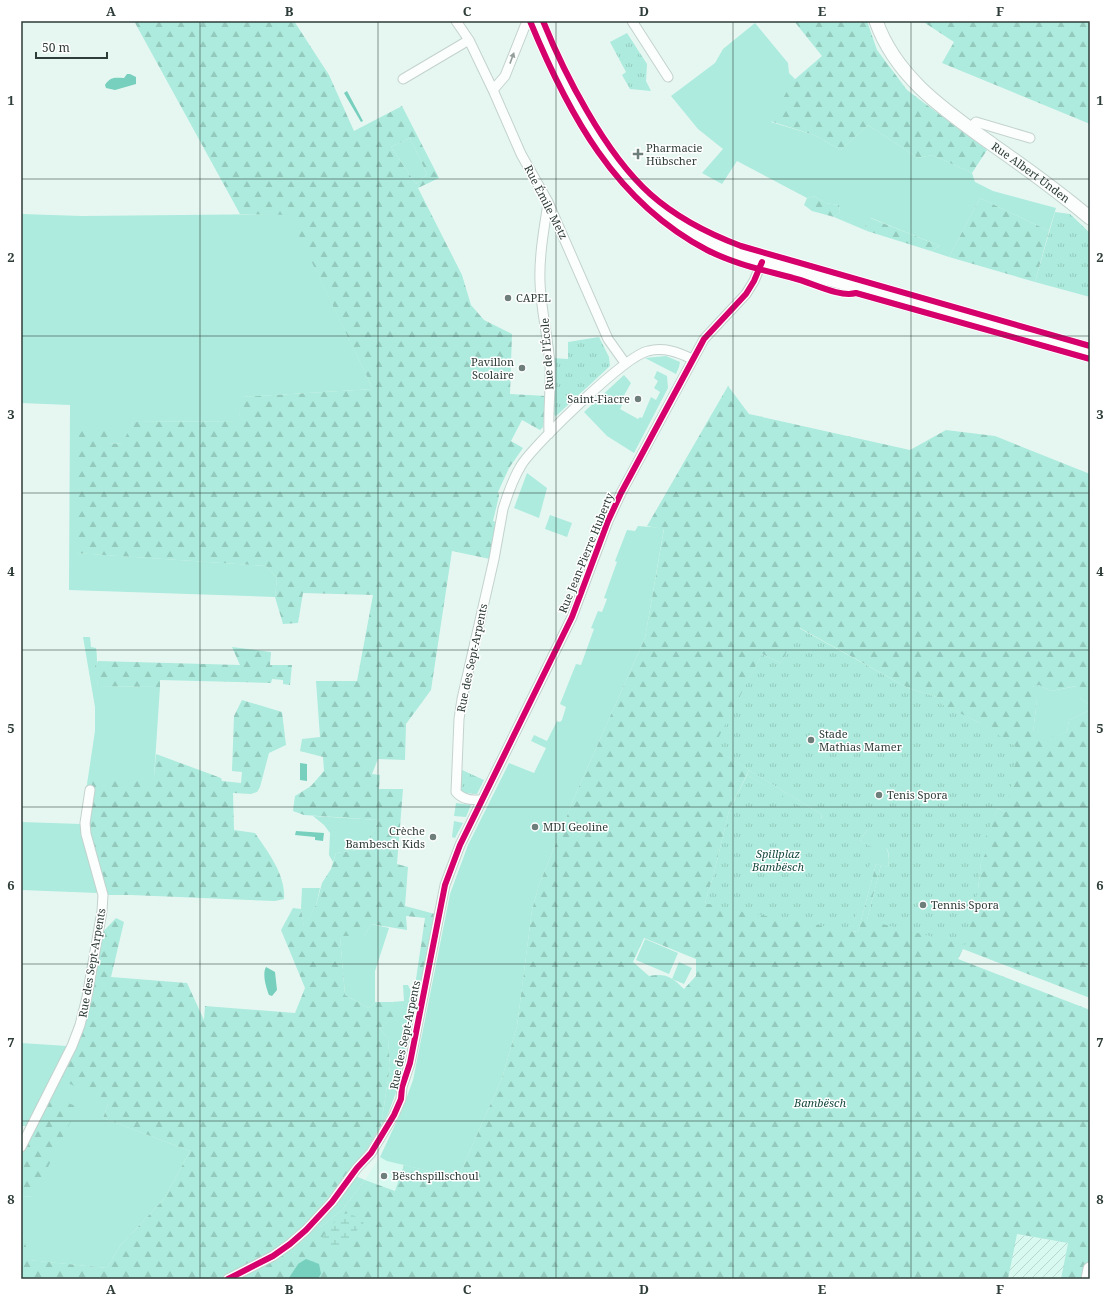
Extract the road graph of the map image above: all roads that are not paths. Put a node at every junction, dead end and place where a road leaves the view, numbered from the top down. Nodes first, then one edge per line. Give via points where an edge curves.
1 (456, 21) edge
2 (632, 21) edge
3 (876, 21) edge
4 (538, 22) edge
5 (469, 40) junction
6 (668, 77) dead end
7 (403, 79) dead end
8 (494, 90) junction
9 (970, 128) junction
10 (1030, 138) dead end
11 (548, 202) junction
12 (1090, 218) edge
13 (762, 262) junction
14 (1090, 352) edge
15 (692, 359) junction
16 (625, 363) junction
17 (549, 434) junction
18 (90, 790) dead end
19 (481, 800) junction
20 (21, 1147) edge
21 (1090, 1269) edge
22 (228, 1279) edge
23 (1088, 1279) edge

1 - 5 street, Rue Émile Metz
2 - 6 street
3 - 9 main road, Rue Albert Unden via 901,67 920,89
8 -> 4 street via 505,76 524,26
4 - 13 main road via 567,88 598,143 626,179 658,210 694,235
5 - 7 street
5 - 8 street, Rue Émile Metz
8 - 11 street, Rue Émile Metz via 521,154
9 - 10 street, Rue Albert Unden via 976,122
9 - 12 main road, Rue Albert Unden
11 - 16 street, Rue Émile Metz via 608,339
11 - 17 street, Rue de l'École via 540,282 550,363
13 - 14 main road
13 - 15 street, Rue Jean-Pierre Huberty via 746,294 704,339
15 - 16 street, Rue des Sept-Arpents via 665,350 648,351
15 - 19 street, Rue Jean-Pierre Huberty via 621,493 572,617
16 - 17 street, Rue des Sept-Arpents
17 - 19 street, Rue des Sept-Arpents via 534,448 510,486 462,699 456,792 466,799
18 - 20 street, Rue des Sept-Arpents via 86,834 103,895 87,997 72,1046
19 - 22 street, Rue des Sept-Arpents via 445,885 410,1063 394,1115 371,1153 306,1230 273,1256
21 - 23 main road

